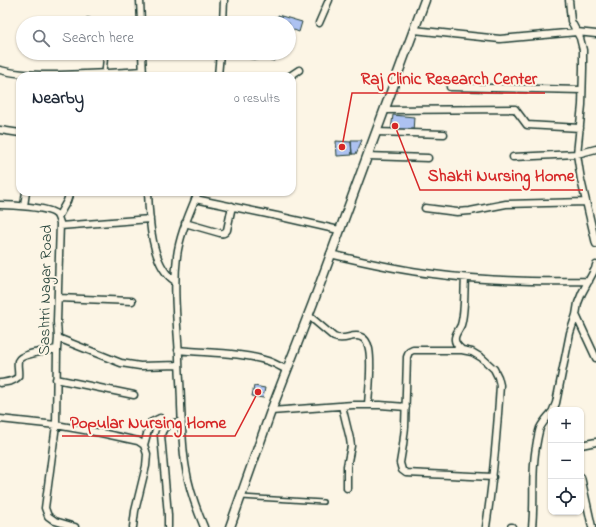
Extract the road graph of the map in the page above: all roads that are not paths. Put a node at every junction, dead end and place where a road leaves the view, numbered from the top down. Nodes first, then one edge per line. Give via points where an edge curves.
1 (140, 0) edge
2 (224, 0) edge
3 (329, 0) edge
4 (425, 0) edge
5 (569, 0) edge
6 (141, 16) edge
7 (223, 16) edge
8 (319, 23) dead end
9 (414, 30) junction
10 (577, 32) junction
11 (596, 34) edge
12 (105, 60) edge
13 (142, 60) edge
14 (219, 60) edge
15 (0, 70) edge
16 (299, 70) dead end
17 (104, 72) edge
18 (143, 72) edge
19 (218, 72) edge
20 (296, 72) edge
21 (16, 73) edge
22 (450, 87) dead end
23 (582, 90) junction
24 (384, 110) junction
25 (580, 128) junction
26 (0, 130) edge
27 (16, 132) edge
28 (376, 132) junction
29 (444, 134) dead end
30 (596, 149) edge
31 (577, 154) junction
32 (367, 156) junction
33 (513, 157) dead end
34 (428, 158) dead end
35 (25, 196) edge
36 (69, 196) edge
37 (148, 196) edge
38 (197, 196) edge
39 (196, 199) junction
40 (586, 202) junction
41 (0, 205) edge
42 (24, 206) junction
43 (232, 206) junction
44 (425, 208) dead end
45 (58, 217) junction
46 (150, 219) junction
47 (185, 223) junction
48 (60, 226) junction
49 (339, 230) junction
50 (596, 244) edge
51 (330, 254) junction
52 (596, 265) edge
53 (464, 278) junction
54 (175, 281) junction
55 (589, 281) junction
56 (58, 298) junction
57 (132, 301) dead end
58 (308, 315) junction
59 (576, 315) junction
60 (58, 338) junction
61 (57, 349) junction
62 (178, 350) junction
63 (462, 350) junction
64 (596, 358) edge
65 (179, 365) junction
66 (287, 370) junction
67 (56, 379) junction
68 (0, 383) edge
69 (134, 395) dead end
70 (368, 404) junction
71 (342, 406) junction
72 (406, 407) junction
73 (554, 407) edge
74 (271, 411) junction
75 (548, 416) edge
76 (0, 419) edge
77 (182, 421) junction
78 (56, 425) junction
79 (163, 430) junction
80 (596, 442) edge
81 (584, 444) edge
82 (144, 445) junction
83 (493, 477) junction
84 (581, 479) edge
85 (347, 488) dead end
86 (240, 497) junction
87 (323, 502) dead end
88 (488, 526) edge
89 (75, 527) edge
90 (132, 527) edge
91 (168, 527) edge
92 (204, 527) edge
93 (230, 527) edge
94 (532, 527) edge
95 (592, 527) edge

1 - 6 street
2 - 7 street
3 - 8 street
4 - 9 main road
5 - 10 street via 570,21
9 - 10 street via 500,39
9 - 24 main road
10 - 11 street
10 - 23 street via 583,50
12 - 17 lane
13 - 18 street
14 - 19 street
15 - 21 street
16 - 20 street
22 - 23 street
23 - 25 street
24 - 25 street via 515,109 527,125
24 - 28 main road
25 - 31 street
26 - 27 street
28 - 29 street
28 - 32 main road
30 - 31 street
31 - 33 street
31 - 40 street
32 - 34 street
32 - 49 main road
35 - 42 street
36 - 45 street
37 - 46 street
38 - 39 street
39 - 43 street
39 - 47 street
40 - 44 street via 506,204 457,212
40 - 50 street
41 - 42 street, Sashtri Nagar Road
42 - 45 street, Sashtri Nagar Road via 51,212
43 - 47 street via 228,230 223,234
43 - 49 street
45 - 48 street, Sashtri Nagar Road
46 - 48 street
46 - 54 street via 154,246 161,264 169,277
47 - 54 street via 177,254
48 - 56 street, Sashtri Nagar Road
49 - 51 main road
51 - 53 street via 389,267
51 - 58 main road
52 - 55 street
53 - 55 street
53 - 63 street via 463,317 455,336 455,341
54 - 62 street
55 - 59 street via 582,293
56 - 57 street
56 - 60 street, Sashtri Nagar Road
58 - 66 main road
58 - 70 street via 334,337 344,339 356,336 366,341 370,359
59 - 64 street
59 - 73 street
60 - 61 street, Sashtri Nagar Road
60 - 65 street via 121,363 140,366
61 - 67 street, Sashtri Nagar Road
61 - 68 street via 22,356 18,363 18,377 11,382
62 - 65 street
62 - 66 street via 241,355 269,361
63 - 72 street via 409,352
63 - 83 street via 472,352 494,369 500,385
65 - 77 street
66 - 74 main road
67 - 69 street
67 - 78 street, Sashtri Nagar Road
70 - 71 street
70 - 72 street
71 - 74 street
71 - 85 street via 350,438
72 - 83 street via 400,463 402,470 406,473
74 - 86 main road
75 - 94 street via 540,429 534,458
76 - 78 street
77 - 79 street via 168,425
77 - 92 street via 186,469 192,496
78 - 82 street via 138,441
78 - 89 street, Sashtri Nagar Road via 45,508 48,516 55,521
79 - 82 street via 160,418 150,423
79 - 91 street via 161,435
80 - 81 street
82 - 90 street via 147,454 146,466
83 - 88 street
84 - 95 street
86 - 87 lane
86 - 93 main road

